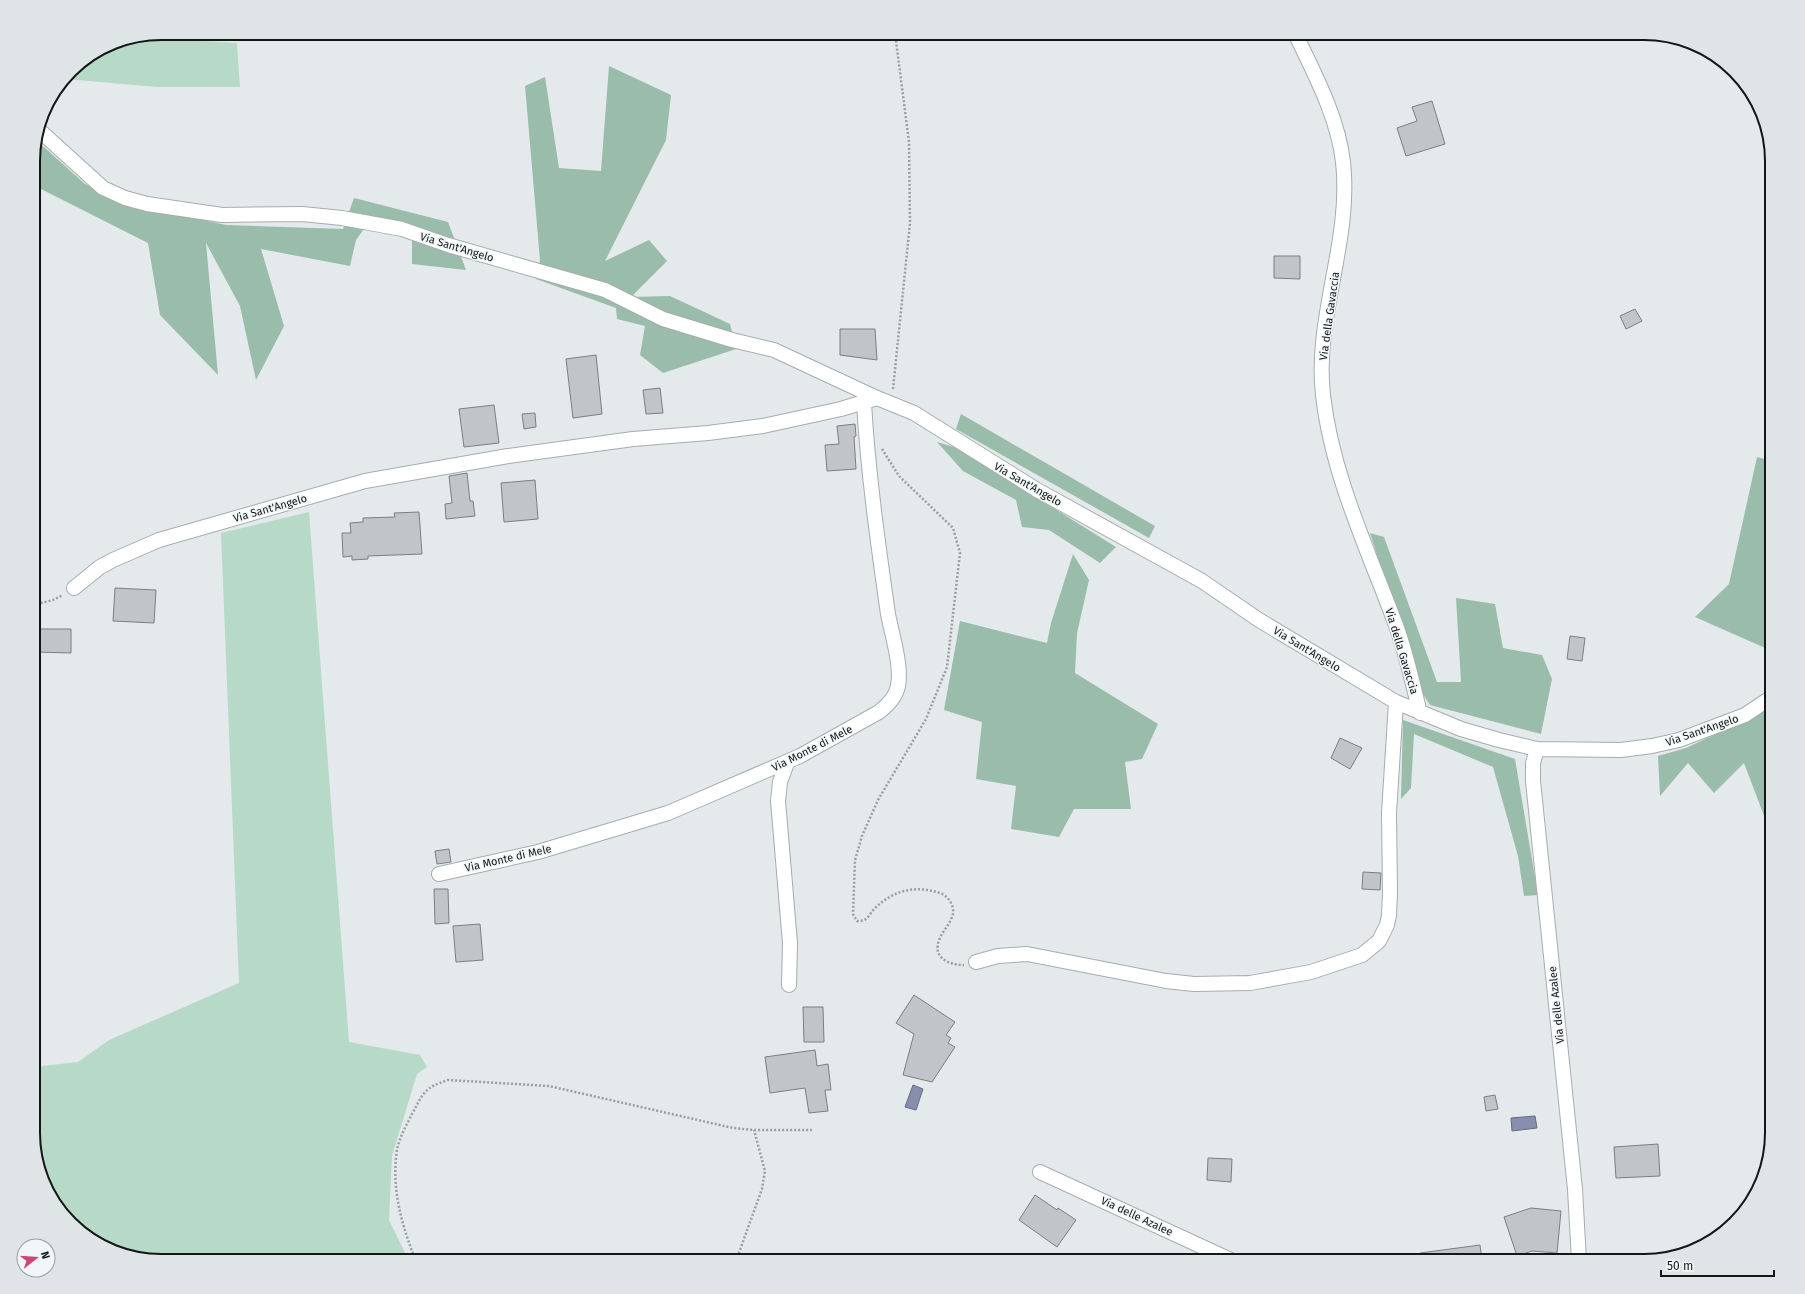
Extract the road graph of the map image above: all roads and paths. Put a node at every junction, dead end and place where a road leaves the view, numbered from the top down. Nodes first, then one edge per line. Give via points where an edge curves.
1 (896, 40) edge
2 (1298, 40) edge
3 (43, 134) edge
4 (871, 400) junction
5 (892, 404) junction
6 (879, 443) dead end
7 (74, 588) joint
8 (40, 603) edge
9 (1396, 702) junction
10 (1765, 702) edge
11 (1420, 714) junction
12 (1537, 749) junction
13 (787, 763) junction
14 (439, 874) dead end
15 (976, 962) joint
16 (789, 985) dead end
17 (754, 1130) junction
18 (812, 1130) dead end
19 (1040, 1172) dead end
20 (413, 1254) edge
21 (739, 1254) edge
22 (1218, 1254) edge
23 (1578, 1254) edge

1 - 5 path via 909,142 910,223
2 - 11 street, Via della Gavaccia via 1332,118 1343,163 1342,220 1322,351 1323,395 1327,421 1347,494 1398,630
3 - 4 street, Via Sant'Angelo via 103,188 125,198 146,204 222,215 302,214 402,229 448,245 605,290 663,319 774,350
4 - 5 street, Via Sant'Angelo
4 - 7 street, Via Sant'Angelo via 763,426 633,439 508,456 365,481 159,540 100,567
4 - 13 street, Via Monte di Mele via 870,471 888,614 898,666 898,686 891,701 879,712
5 - 9 street, Via Sant'Angelo via 914,413 1037,490 1202,581 1259,620
6 - 15 path via 899,476 953,528 960,553 947,667 926,719 878,800 862,836 855,860 853,914 857,922 862,922 884,900 910,889 941,893 951,902 953,909 953,916 937,946 941,959 954,965
7 - 8 path via 53,600
9 - 11 street, Via Sant'Angelo
9 - 15 street via 1389,813 1389,915 1380,941 1362,955 1311,972 1250,983 1202,984 1166,981 1027,954 998,956
10 - 12 street, Via Sant'Angelo via 1745,715 1668,743 1621,750
11 - 12 street, Via Sant'Angelo via 1491,738
12 - 23 street, Via delle Azalee via 1533,763 1533,781 1575,1189
13 - 14 street, Via Monte di Mele via 633,825 538,852
13 - 16 street via 780,782 778,801 790,943
17 - 18 path
17 - 20 path via 732,1128 549,1086 448,1080 433,1085 424,1091 408,1121 398,1149 396,1168 400,1218
17 - 21 path via 765,1171 762,1189
19 - 22 street, Via delle Azalee

